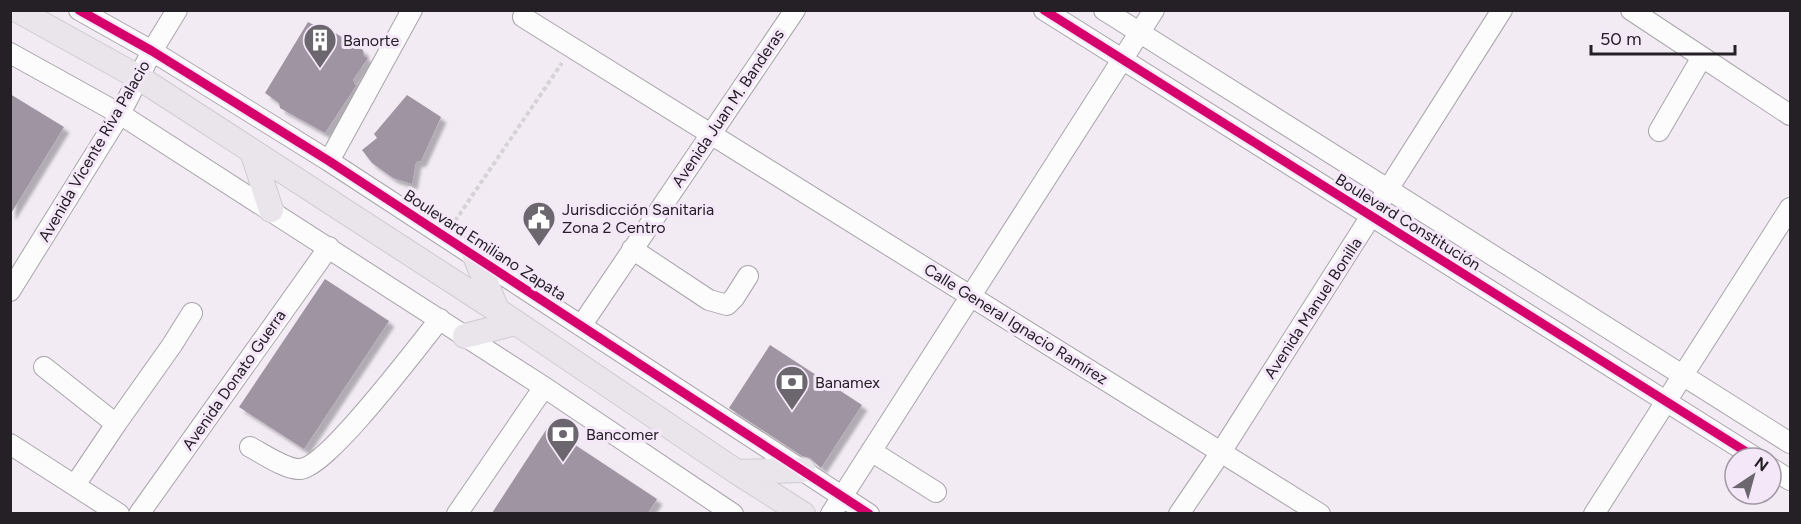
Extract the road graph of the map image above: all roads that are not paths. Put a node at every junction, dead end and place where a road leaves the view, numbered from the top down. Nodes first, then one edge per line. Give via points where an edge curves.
1 (16, 10) edge
2 (80, 10) edge
3 (177, 10) edge
4 (412, 10) edge
5 (795, 10) edge
6 (1044, 10) edge
7 (1104, 10) edge
8 (1154, 10) edge
9 (1502, 10) edge
10 (1631, 10) edge
11 (523, 17) dead end
12 (1139, 33) junction
13 (152, 51) junction
14 (10, 53) edge
15 (1702, 57) junction
16 (1122, 60) junction
17 (138, 77) junction
18 (120, 114) junction
19 (1791, 115) edge
20 (1659, 131) dead end
21 (711, 136) junction
22 (252, 151) junction
23 (329, 161) junction
24 (1388, 190) junction
25 (1791, 208) edge
26 (271, 210) junction
27 (1371, 216) junction
28 (329, 247) junction
29 (632, 249) junction
30 (475, 256) junction
31 (748, 276) dead end
32 (10, 291) edge
33 (970, 296) junction
34 (192, 313) dead end
35 (506, 316) junction
36 (440, 319) junction
37 (581, 326) junction
38 (465, 336) junction
39 (44, 367) dead end
40 (1682, 375) junction
41 (544, 387) junction
42 (1666, 401) junction
43 (116, 424) junction
44 (1791, 443) edge
45 (10, 444) edge
46 (1737, 446) edge
47 (250, 447) dead end
48 (871, 451) junction
49 (1221, 452) junction
50 (803, 470) junction
51 (737, 472) junction
52 (75, 485) junction
53 (936, 492) dead end
54 (843, 495) junction
55 (119, 513) edge
56 (139, 513) edge
57 (458, 513) edge
58 (733, 513) edge
59 (803, 513) edge
60 (831, 513) edge
61 (869, 513) edge
62 (1179, 513) edge
63 (1320, 513) edge
64 (1593, 513) edge

1 - 17 main road
2 - 13 street, Boulevard Emiliano Zapata
3 - 13 street, Avenida Vicente Riva Palacio
4 - 23 street
5 - 21 street, Avenida Juan M. Banderas
6 - 16 street, Boulevard Constitución
7 - 12 street, Boulevard Constitución
8 - 12 street
9 - 24 street, Avenida Manuel Bonilla
10 - 15 street
11 - 21 street, Calle General Ignacio Ramírez
12 - 16 street
12 - 24 street, Boulevard Constitución
13 - 17 street, Avenida Vicente Riva Palacio
13 - 23 street, Boulevard Emiliano Zapata
14 - 18 street
15 - 19 street
15 - 20 street
16 - 27 street, Boulevard Constitución
16 - 33 street
17 - 18 street, Avenida Vicente Riva Palacio
17 - 22 main road
18 - 26 street
18 - 32 street, Avenida Vicente Riva Palacio
21 - 29 street, Avenida Juan M. Banderas
21 - 33 street, Calle General Ignacio Ramírez
22 - 26 main road
22 - 35 main road
23 - 30 street, Boulevard Emiliano Zapata
24 - 27 street, Avenida Manuel Bonilla
24 - 40 street, Boulevard Constitución
25 - 40 street
26 - 28 street
27 - 42 street, Boulevard Constitución
27 - 49 street, Avenida Manuel Bonilla
28 - 36 street
28 - 56 street, Avenida Donato Guerra
29 - 31 street via 720,304 727,305
29 - 37 street, Avenida Juan M. Banderas
30 - 35 main road
30 - 37 street, Boulevard Emiliano Zapata
33 - 48 street
33 - 49 street, Calle General Ignacio Ramírez
34 - 43 street
35 - 38 main road
35 - 51 main road
36 - 38 street
36 - 47 street via 379,395 328,452 310,466 289,468
37 - 50 street, Boulevard Emiliano Zapata
38 - 41 street
39 - 43 street
40 - 42 street
40 - 44 street, Boulevard Constitución
41 - 57 street
41 - 58 street
42 - 46 street, Boulevard Constitución
42 - 64 street
43 - 52 street
45 - 52 street
48 - 53 street
48 - 54 street
49 - 62 street, Avenida Manuel Bonilla
49 - 63 street, Calle General Ignacio Ramírez
50 - 51 main road
50 - 54 street, Boulevard Emiliano Zapata
51 - 59 main road
52 - 55 street
54 - 60 street
54 - 61 street, Boulevard Emiliano Zapata

